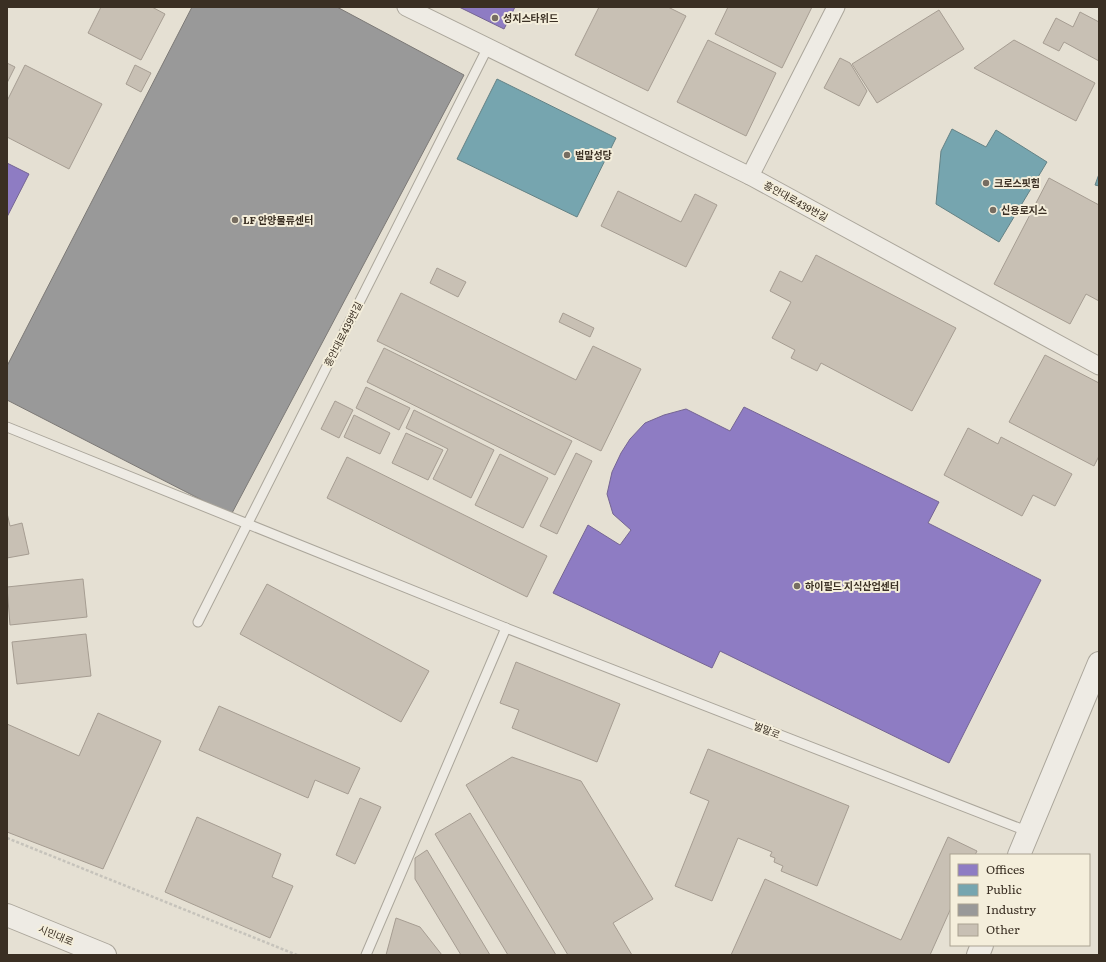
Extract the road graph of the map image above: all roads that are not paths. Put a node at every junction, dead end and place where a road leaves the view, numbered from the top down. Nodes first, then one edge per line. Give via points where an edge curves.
1 (406, 7) edge
2 (836, 7) edge
3 (488, 47) junction
4 (750, 176) junction
5 (1099, 366) edge
6 (7, 427) edge
7 (248, 523) junction
8 (198, 622) dead end
9 (506, 628) junction
10 (1099, 663) edge
11 (1029, 832) junction
12 (1019, 854) edge
13 (7, 915) edge
14 (105, 955) edge
15 (366, 955) edge

1 - 3 street, 흥안대로439번길
2 - 4 street
3 - 4 street, 흥안대로439번길
3 - 7 lane, 흥안대로439번길
4 - 5 street, 흥안대로439번길
6 - 7 lane, 벌말로
7 - 8 lane, 흥안대로439번길
7 - 9 lane, 벌말로
9 - 11 lane, 벌말로
9 - 15 lane
10 - 11 street
11 - 12 street
13 - 14 street, 시민대로

